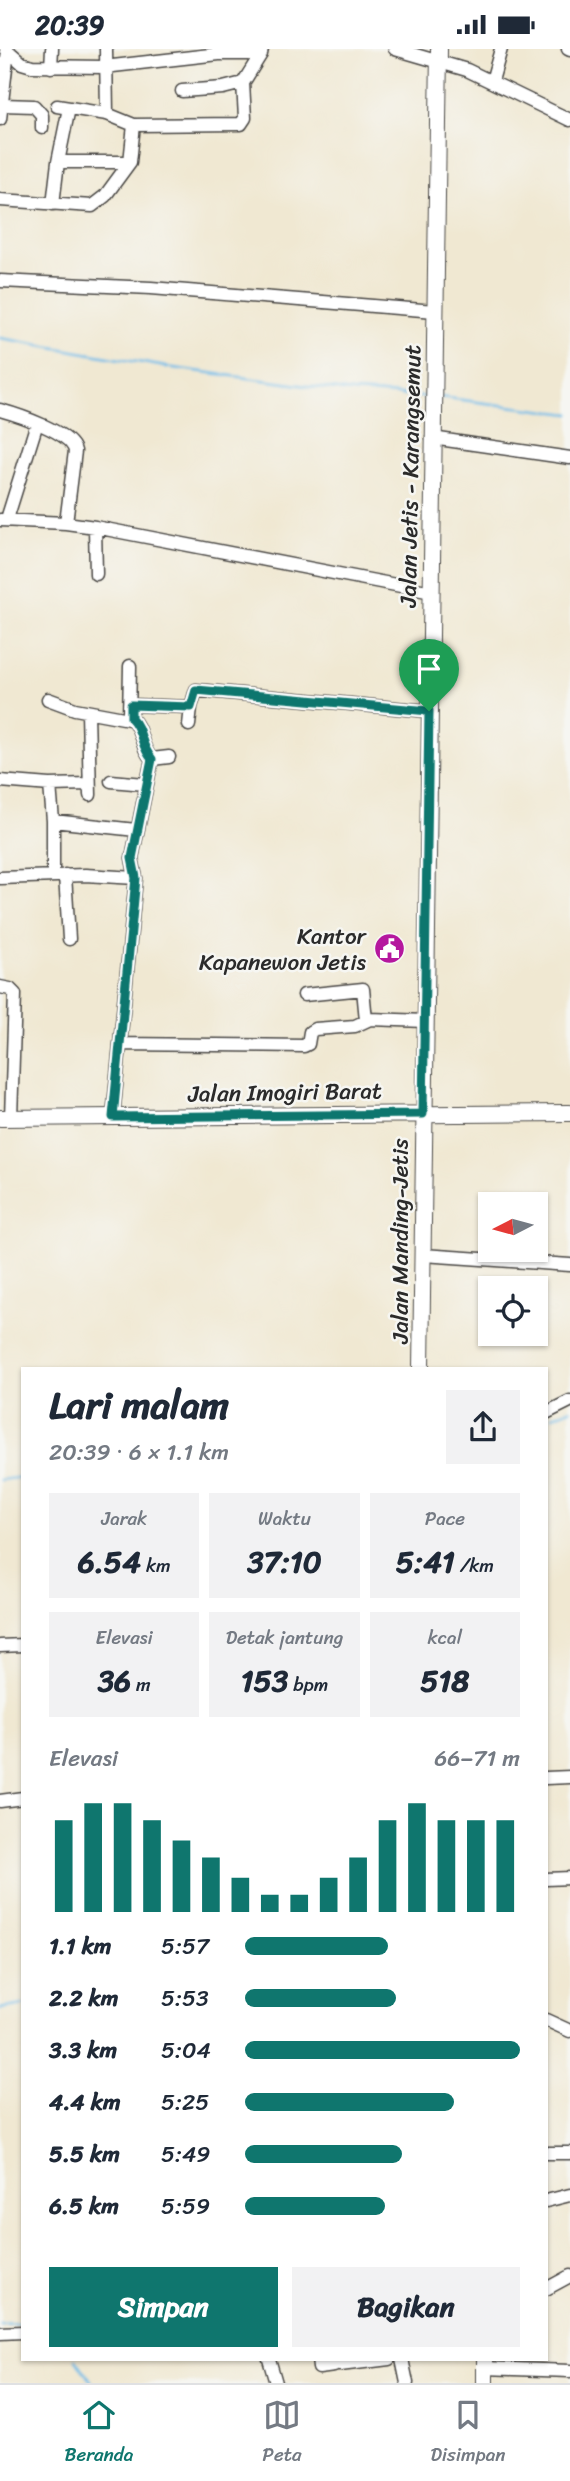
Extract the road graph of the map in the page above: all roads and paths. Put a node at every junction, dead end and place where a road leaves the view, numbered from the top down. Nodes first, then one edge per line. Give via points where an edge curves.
1 (52, 49) edge
2 (106, 49) edge
3 (395, 49) edge
4 (501, 49) edge
5 (7, 50) edge
6 (262, 52) edge
7 (439, 56) edge
8 (51, 67) junction
9 (104, 68) junction
10 (492, 81) junction
11 (243, 83) junction
12 (182, 91) dead end
13 (2, 105) edge
14 (107, 114) junction
15 (0, 119) edge
16 (570, 120) edge
17 (134, 125) junction
18 (42, 128) dead end
19 (58, 162) junction
20 (130, 162) junction
21 (0, 200) edge
22 (53, 204) junction
23 (0, 281) edge
24 (435, 311) junction
25 (0, 410) edge
26 (37, 423) junction
27 (432, 438) junction
28 (570, 458) edge
29 (3, 519) edge
30 (66, 523) junction
31 (95, 527) junction
32 (96, 574) dead end
33 (432, 593) junction
34 (130, 666) dead end
35 (48, 699) dead end
36 (191, 707) junction
37 (131, 711) junction
38 (429, 711) junction
39 (88, 712) junction
40 (189, 725) dead end
41 (169, 757) dead end
42 (152, 759) junction
43 (0, 781) edge
44 (145, 784) junction
45 (50, 785) junction
46 (89, 785) junction
47 (53, 821) junction
48 (136, 830) junction
49 (59, 876) junction
50 (0, 878) edge
51 (136, 878) junction
52 (69, 939) dead end
53 (0, 987) edge
54 (304, 995) dead end
55 (366, 1020) junction
56 (425, 1021) junction
57 (120, 1044) junction
58 (570, 1113) edge
59 (423, 1114) junction
60 (113, 1117) junction
61 (6, 1118) edge
62 (423, 1255) junction
63 (570, 1265) edge
64 (421, 1367) edge
65 (570, 1401) edge
66 (548, 1413) edge
67 (21, 1645) edge
68 (0, 1646) edge
69 (570, 1777) edge
70 (548, 1778) edge
71 (21, 1798) edge
72 (0, 1801) edge
73 (570, 1878) edge
74 (548, 1879) edge
75 (548, 2021) edge
76 (570, 2031) edge
77 (548, 2153) edge
78 (570, 2153) edge
79 (570, 2195) edge
80 (548, 2200) edge
81 (570, 2276) edge
82 (548, 2288) edge
83 (21, 2332) edge
84 (0, 2333) edge
85 (270, 2361) edge
86 (318, 2361) edge
87 (374, 2361) edge
88 (402, 2361) edge
89 (485, 2370) edge
90 (570, 2371) edge
91 (275, 2383) edge
92 (407, 2383) edge

1 - 8 street
2 - 9 street
3 - 7 street
4 - 10 street
5 - 8 street via 22,63
5 - 13 street
6 - 9 street
6 - 11 street
7 - 10 street
7 - 24 main road, Jalan Jetis - Karangsemut
8 - 9 street
9 - 14 street
10 - 16 street
11 - 12 street
11 - 17 street via 245,118 241,124
13 - 15 street
13 - 18 street via 34,106 42,115
14 - 17 street
14 - 19 street via 63,107
17 - 20 street
19 - 20 street
19 - 22 street
20 - 22 street via 98,203
21 - 22 street
23 - 24 street
24 - 27 main road, Jalan Jetis - Karangsemut
25 - 26 street
26 - 29 street
26 - 30 street via 74,445
27 - 28 street
27 - 33 main road, Jalan Jetis - Karangsemut
29 - 30 street
30 - 31 street
31 - 32 street
31 - 33 street
33 - 38 main road, Jalan Jetis - Karangsemut
34 - 37 street
35 - 39 street
36 - 37 street
36 - 38 street via 198,691
36 - 40 street
37 - 39 street
37 - 42 street
38 - 56 main road, Jalan Jetis - Karangsemut
39 - 46 street
41 - 42 street
42 - 44 street
43 - 45 street
44 - 46 street via 110,779
44 - 48 street
45 - 46 street
45 - 47 street
47 - 48 street
47 - 49 street
48 - 51 street via 132,858
49 - 50 street
49 - 51 street
49 - 52 street
51 - 57 street
53 - 61 street via 15,994
54 - 55 street via 363,989
55 - 56 street
55 - 57 street via 355,1026 311,1030 304,1046
56 - 59 main road, Jalan Jetis - Karangsemut
57 - 60 street
58 - 59 main road, Jalan Imogiri Barat
59 - 60 main road, Jalan Imogiri Barat
59 - 62 main road, Jalan Manding-Jetis
60 - 61 main road, Jalan Imogiri Barat
62 - 63 street
62 - 64 main road, Jalan Manding-Jetis
65 - 66 street
67 - 68 street
69 - 70 street
71 - 72 street
73 - 74 street
75 - 76 street
77 - 78 street
79 - 80 street
81 - 82 street
83 - 84 street
85 - 91 street
86 - 87 street via 319,2368
88 - 92 street
89 - 90 street

